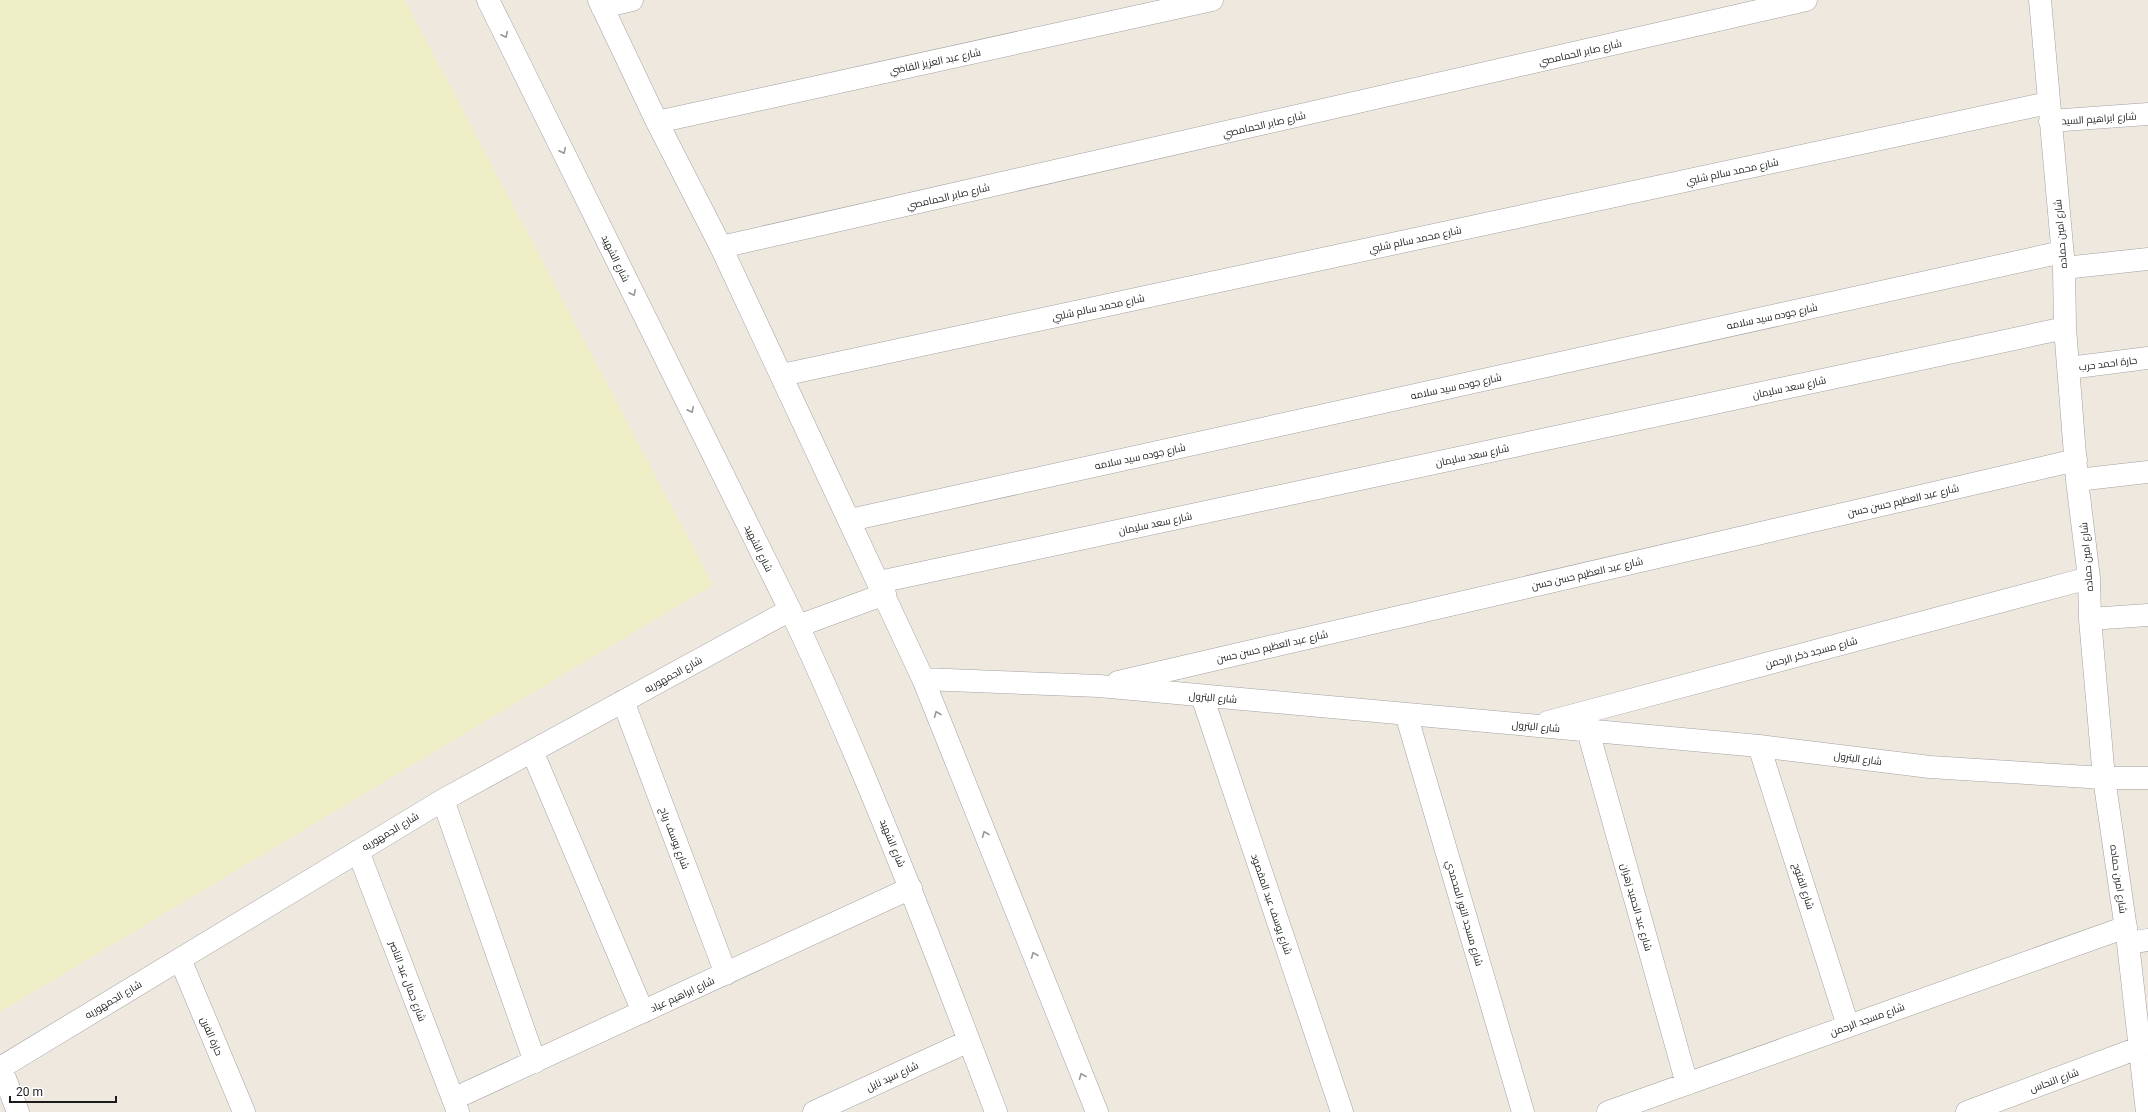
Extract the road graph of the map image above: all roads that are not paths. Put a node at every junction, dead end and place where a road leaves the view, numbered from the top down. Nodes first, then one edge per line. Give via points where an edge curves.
1 (488, 0) edge
2 (632, 0) edge
3 (1212, 0) edge
4 (1806, 0) edge
5 (2040, 0) edge
6 (601, 3) edge
7 (2049, 112) junction
8 (2148, 114) edge
9 (657, 122) junction
10 (721, 247) junction
11 (2148, 259) edge
12 (2063, 260) junction
13 (2065, 328) junction
14 (2148, 358) edge
15 (2069, 368) junction
16 (782, 376) junction
17 (2077, 470) junction
18 (2148, 472) edge
19 (850, 520) junction
20 (2089, 578) junction
21 (882, 588) junction
22 (2148, 615) edge
23 (794, 618) junction
24 (2090, 619) junction
25 (923, 679) junction
26 (1099, 686) junction
27 (1202, 696) junction
28 (623, 701) junction
29 (1406, 714) junction
30 (1534, 726) junction
31 (1588, 731) junction
32 (1759, 746) junction
33 (532, 751) junction
34 (2104, 778) junction
35 (2148, 778) edge
36 (443, 800) junction
37 (358, 851) junction
38 (911, 888) junction
39 (2134, 937) edge
40 (180, 959) junction
41 (726, 974) junction
42 (643, 1012) junction
43 (1848, 1026) junction
44 (969, 1041) junction
45 (2141, 1047) junction
46 (535, 1062) junction
47 (0, 1068) edge
48 (1686, 1084) junction
49 (2146, 1086) edge
50 (456, 1106) edge
51 (18, 1112) edge
52 (244, 1112) edge
53 (814, 1112) edge
54 (996, 1112) edge
55 (1097, 1112) edge
56 (1342, 1112) edge
57 (1523, 1112) edge
58 (1608, 1112) edge
59 (1967, 1112) edge
60 (2147, 1112) edge

1 -> 23 street, شارع الشهيد
2 - 6 street
3 - 9 street, شارع عبد العزيز القاضي
4 - 10 street, شارع صابر الحمامصي
5 - 7 street, شارع امين حماده
6 - 9 street
7 - 8 street, شارع ابراهيم السيد
7 - 12 street, شارع امين حماده
7 - 16 street, شارع محمد سالم شلبي
9 - 10 street
10 - 16 street
11 - 12 street, شارع جوده سيد سلامه
12 - 13 street, شارع امين حماده
12 - 19 street, شارع جوده سيد سلامه
13 - 15 street, شارع امين حماده
13 - 21 street, شارع سعد سليمان
14 - 15 street, حارة احمد حرب
15 - 17 street, شارع امين حماده
16 - 19 street
17 - 18 street, شارع عبد العظيم حسن حسن
17 - 20 street, شارع امين حماده
17 - 26 street, شارع عبد العظيم حسن حسن
19 - 21 street
20 - 24 street, شارع امين حماده
20 - 30 street, شارع مسجد ذكر الرحمن
21 - 23 street, شارع سعد سليمان
21 - 25 street
22 - 24 street
23 - 28 street, شارع الجمهوريه
23 - 38 street, شارع الشهيد via 845,728
24 - 34 street, شارع امين حماده
25 - 26 street, شارع البترول
55 -> 25 street
26 - 27 street, شارع البترول
27 - 29 street, شارع البترول
27 - 56 street, شارع يوسف عبد المقصود
28 - 33 street, شارع الجمهوريه
28 - 41 street, شارع يوسف رباح
29 - 30 street, شارع البترول
29 - 57 street, شارع مسجد النور المحمدي
30 - 31 street, شارع البترول
31 - 32 street, شارع البترول
31 - 48 street, شارع عبد الحميد زهران
32 - 34 street, شارع البترول via 1930,767
32 - 43 street, شارع الفتوح
33 - 36 street, شارع الجمهوريه
33 - 42 street
34 - 35 street, شارع البترول
34 - 39 street, شارع امين حماده
36 - 37 street, شارع الجمهوريه
36 - 46 street
37 - 40 street, شارع الجمهوريه
37 - 50 street, شارع جمال عبد الناصر
38 - 41 street, شارع ابراهيم عياد
38 - 44 street, شارع الشهيد
39 - 43 street, شارع مسجد الرحمن
39 - 45 street, شارع امين حماده
40 - 47 street, شارع الجمهوريه
40 - 52 street, حارة الفرن
41 - 42 street, شارع ابراهيم عياد
42 - 46 street, شارع ابراهيم عياد
43 - 48 street, شارع مسجد الرحمن
44 - 53 street, شارع سيد نايل
44 - 54 street, شارع الشهيد
45 - 49 street, شارع امين حماده
45 - 59 street, شارع النحاس
46 - 50 street, شارع ابراهيم عياد
47 - 51 street
48 - 58 street, شارع مسجد الرحمن
49 - 60 street, شارع امين حماده

